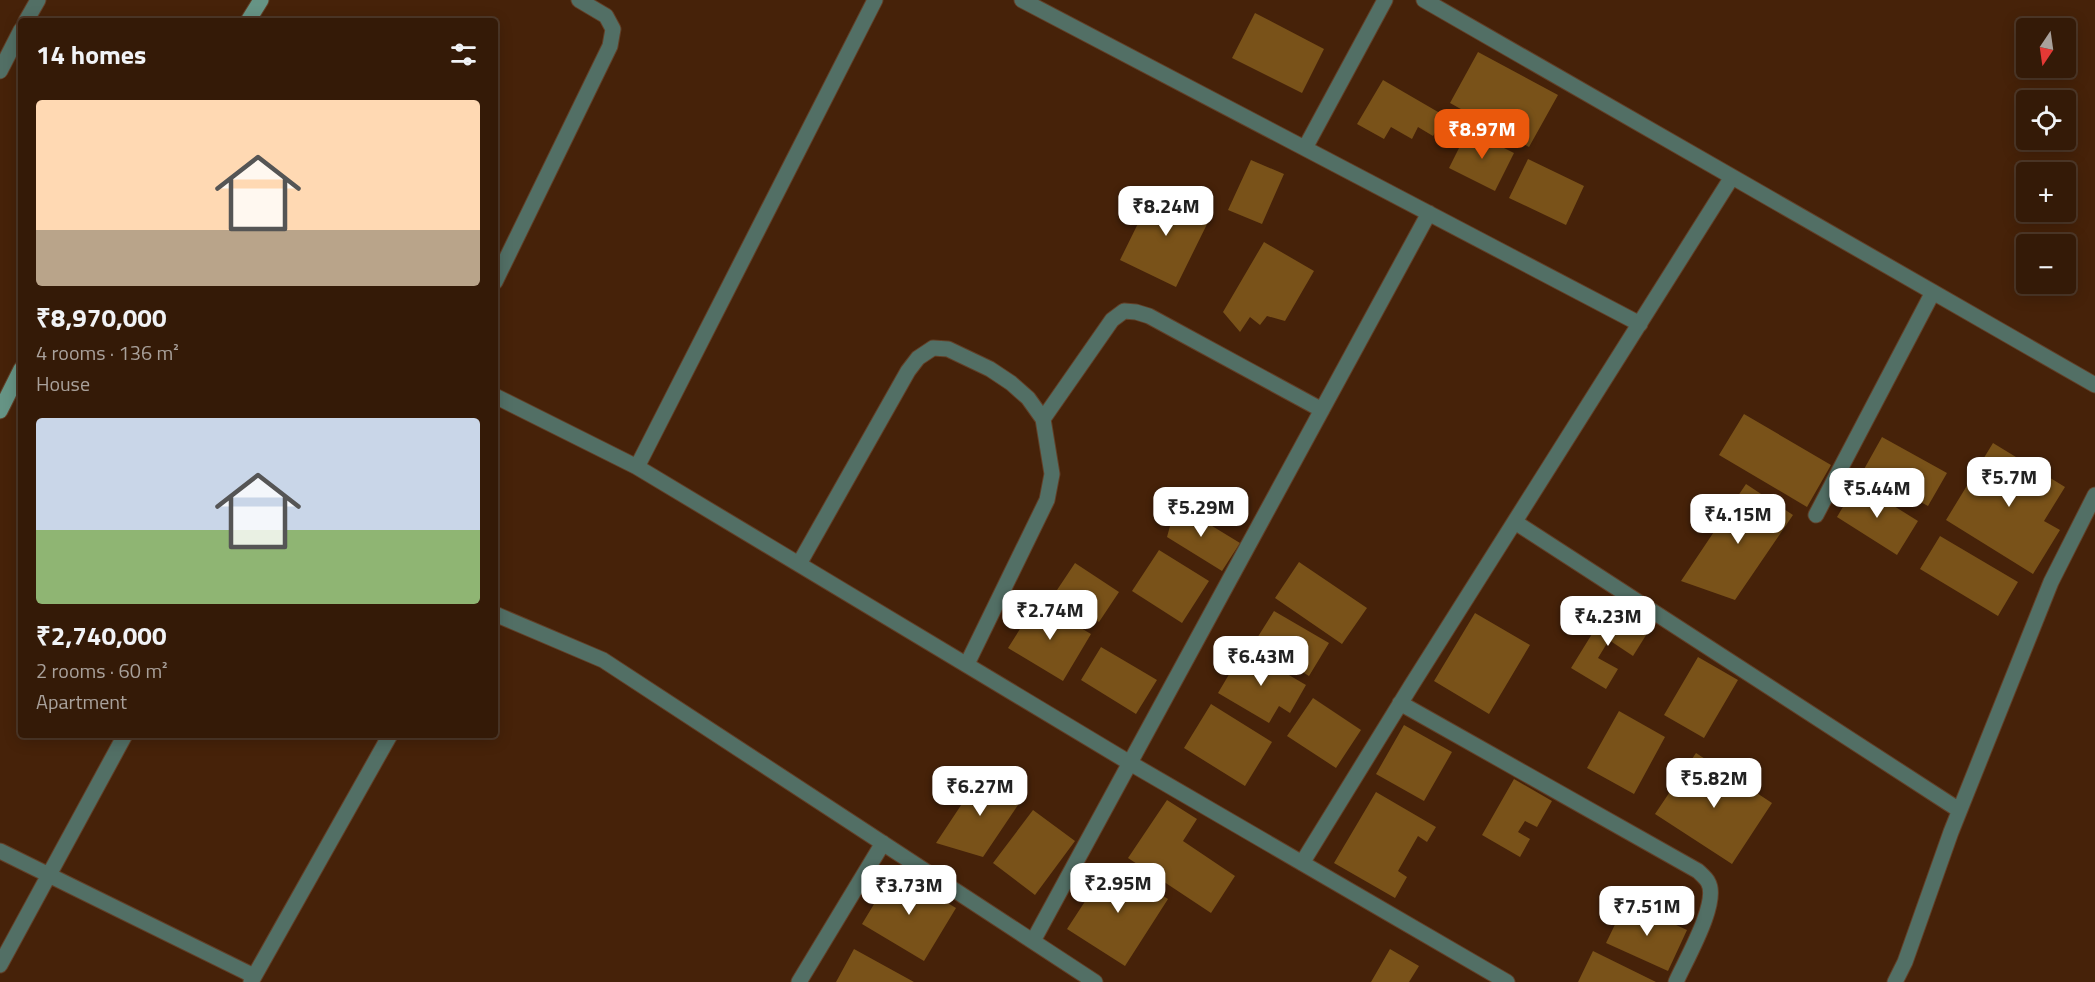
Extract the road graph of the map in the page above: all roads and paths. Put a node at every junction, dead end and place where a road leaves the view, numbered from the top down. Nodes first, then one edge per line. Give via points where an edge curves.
1 (38, 0) edge
2 (261, 0) edge
3 (579, 0) edge
4 (875, 0) edge
5 (1022, 0) edge
6 (1385, 0) edge
7 (1424, 0) edge
8 (28, 18) edge
9 (250, 18) edge
10 (18, 36) edge
11 (0, 71) edge
12 (1305, 148) junction
13 (1732, 177) junction
14 (1430, 213) junction
15 (498, 276) edge
16 (1933, 292) junction
17 (1640, 324) junction
18 (18, 375) edge
19 (2095, 385) edge
20 (498, 397) edge
21 (0, 411) edge
22 (1322, 411) junction
23 (1042, 419) junction
24 (638, 467) junction
25 (2095, 495) edge
26 (1816, 515) dead end
27 (1515, 522) junction
28 (799, 564) junction
29 (498, 615) edge
30 (967, 664) junction
31 (1400, 704) junction
32 (123, 738) edge
33 (388, 738) edge
34 (1130, 763) junction
35 (1959, 810) junction
36 (883, 843) junction
37 (0, 851) edge
38 (1302, 862) junction
39 (50, 875) junction
40 (1033, 941) junction
41 (0, 965) edge
42 (252, 979) edge
43 (799, 982) edge
44 (1095, 982) edge
45 (1507, 982) edge
46 (1676, 982) edge
47 (1895, 982) edge

1 - 8 street
2 - 9 street
3 - 15 street via 606,16 613,29 610,46
4 - 24 street
5 - 12 street
6 - 12 street
7 - 13 street
10 - 11 street
12 - 14 street
13 - 16 street
13 - 17 street
14 - 17 street
14 - 22 street
16 - 19 street
16 - 26 street
17 - 27 street
18 - 21 street
20 - 24 street
22 - 23 street via 1149,316 1124,311 1112,320
22 - 34 street
23 - 28 street via 1011,382 948,350 933,348 908,371
23 - 30 street via 1052,474 1047,500
24 - 28 street
25 - 35 street via 2051,582
27 - 31 street
27 - 35 street
28 - 30 street
29 - 36 street via 603,660
30 - 34 street
31 - 38 street
31 - 46 street via 1698,871 1709,882 1706,915
32 - 39 street
33 - 42 street
34 - 38 street
34 - 40 street
35 - 47 street
36 - 40 street
36 - 43 street
37 - 39 street
38 - 45 street
39 - 41 street
39 - 42 street
40 - 44 street

